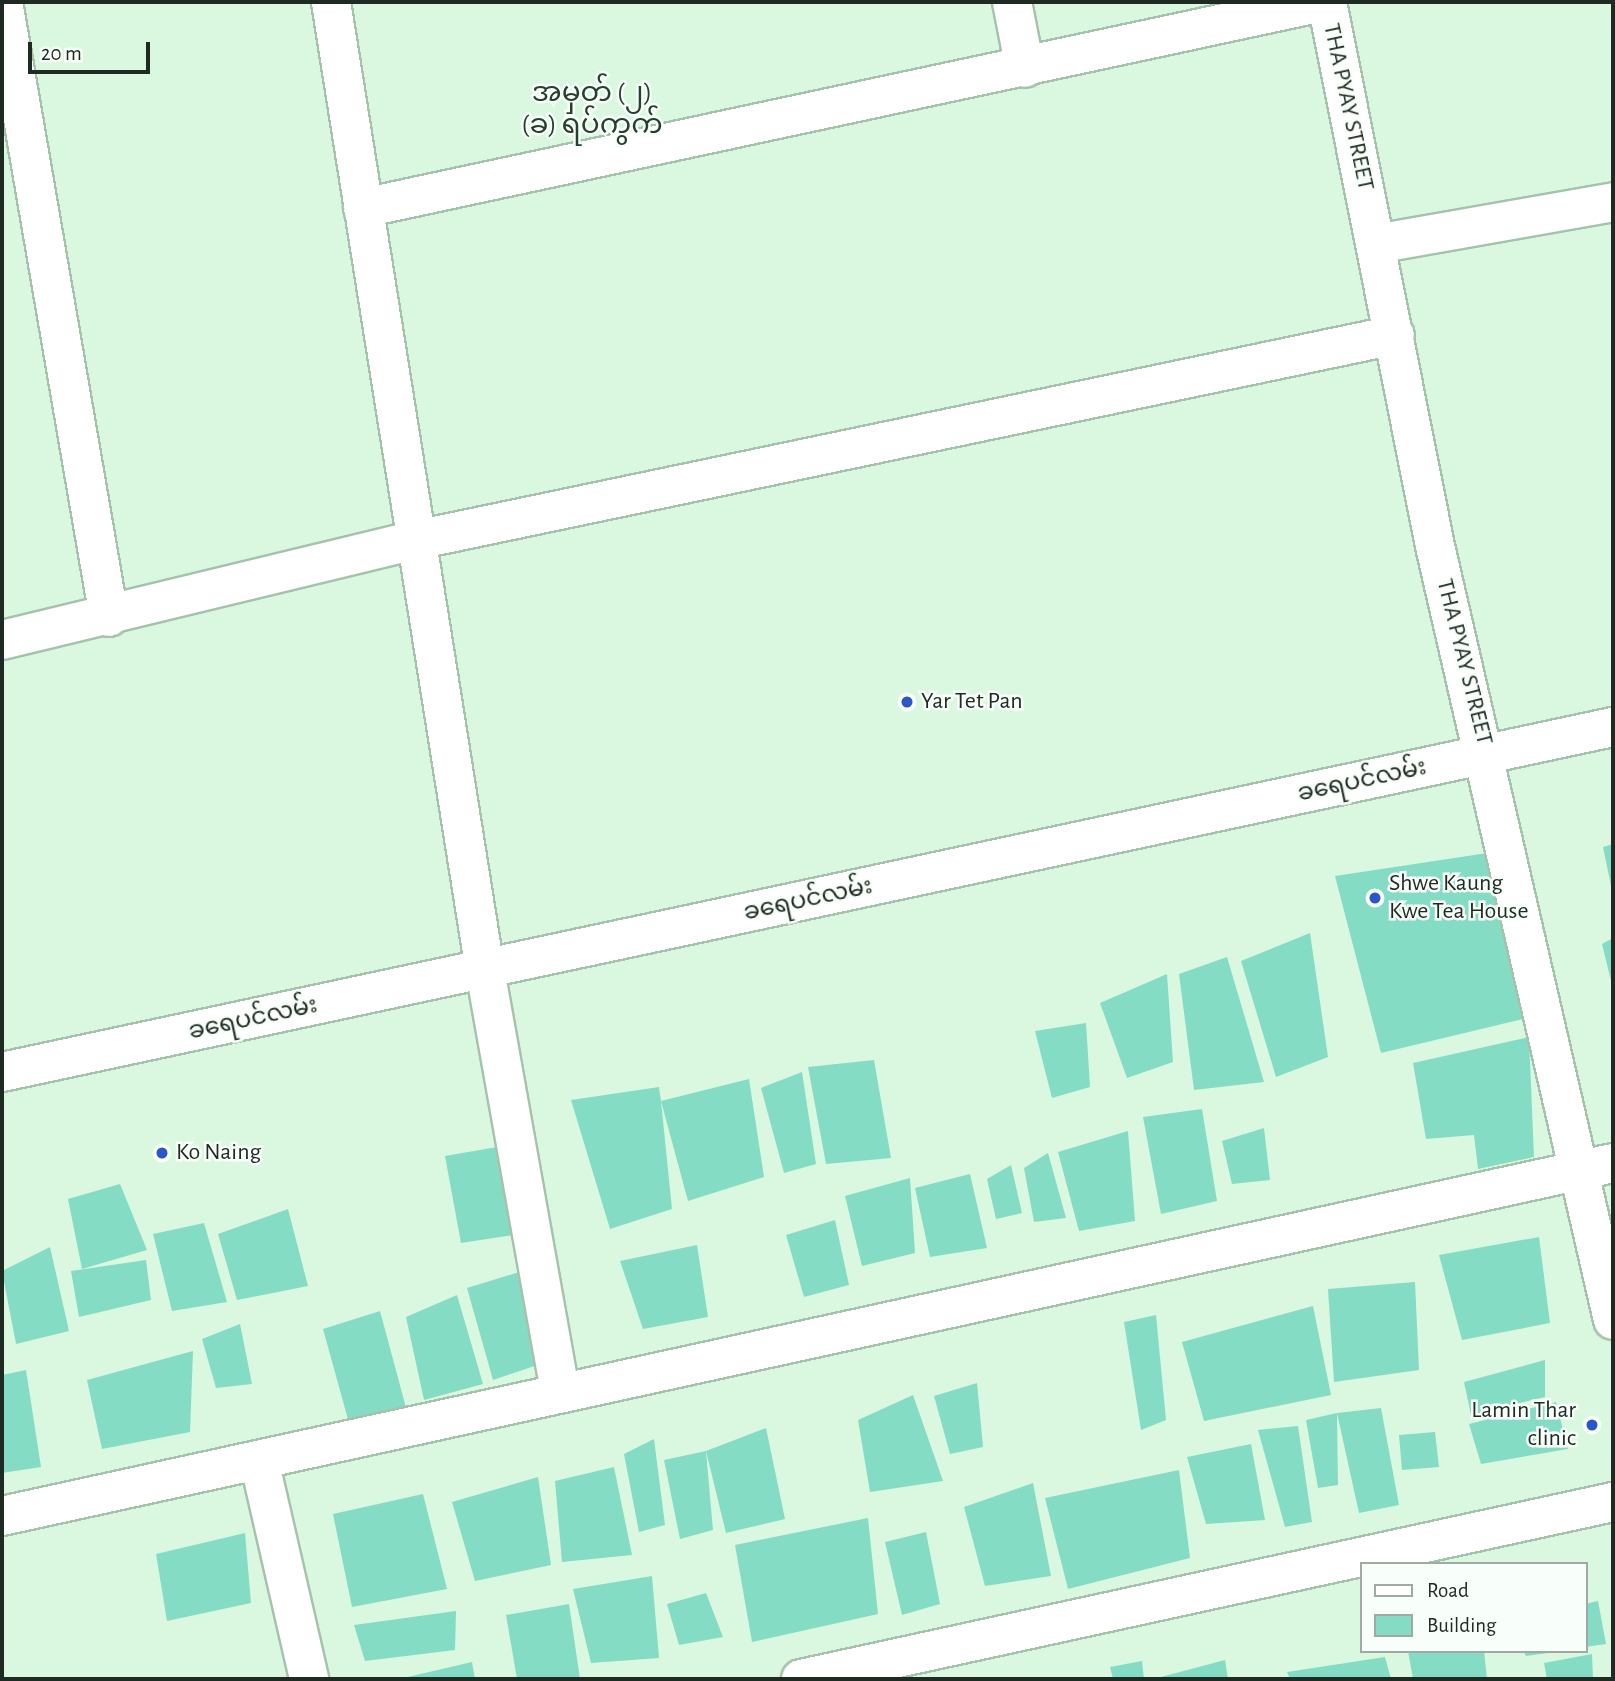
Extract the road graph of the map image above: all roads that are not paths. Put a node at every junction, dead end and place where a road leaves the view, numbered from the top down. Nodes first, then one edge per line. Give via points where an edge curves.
1 (3, 2) edge
2 (331, 2) edge
3 (1012, 2) edge
4 (1324, 2) edge
5 (1025, 68) junction
6 (1613, 202) edge
7 (363, 208) junction
8 (1376, 244) junction
9 (1395, 335) junction
10 (416, 540) junction
11 (109, 617) junction
12 (2, 640) edge
13 (1613, 727) edge
14 (1486, 754) junction
15 (485, 970) junction
16 (2, 1072) edge
17 (1595, 1167) edge
18 (1613, 1320) edge
19 (560, 1392) junction
20 (259, 1460) junction
21 (1613, 1502) edge
22 (2, 1516) edge
23 (309, 1679) edge
24 (801, 1679) edge

1 - 11 street
2 - 7 street
3 - 5 street
4 - 5 street
4 - 8 street, THA PYAY STREET
5 - 7 street
6 - 8 street
7 - 10 street
8 - 9 street, THA PYAY STREET
9 - 10 street
9 - 14 street, THA PYAY STREET via 1435,546
10 - 11 street
10 - 15 street
11 - 12 street
13 - 14 street, ခရေပင်လမ်း
14 - 15 street, ခရေပင်လမ်း
14 - 17 street, THA PYAY STREET
15 - 16 street, ခရေပင်လမ်း
15 - 19 street
17 - 18 street, THA PYAY STREET
17 - 19 street
19 - 20 street
20 - 22 street
20 - 23 street
21 - 24 street

